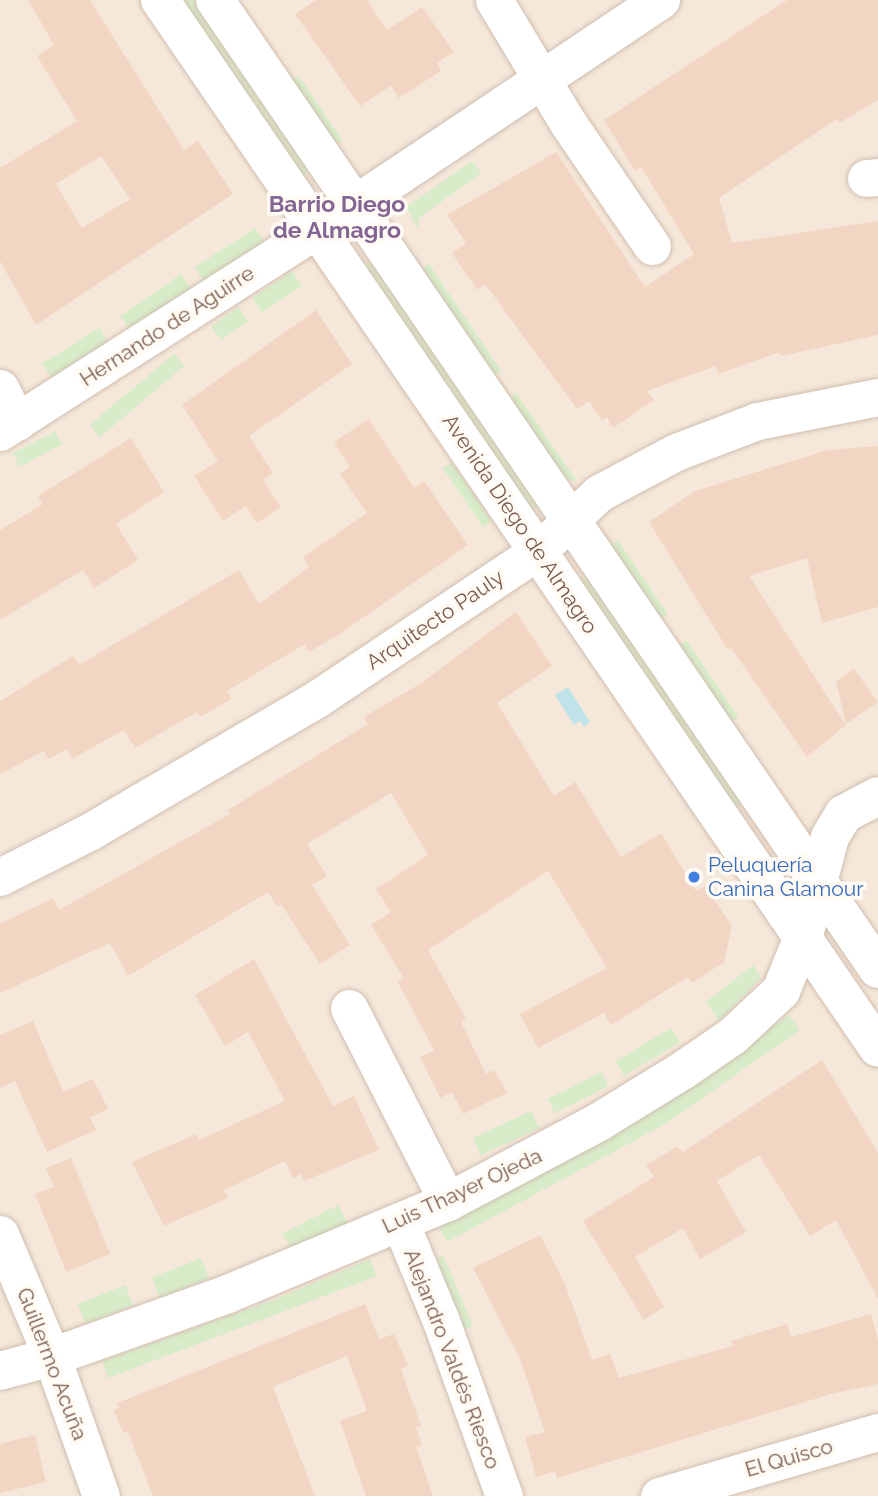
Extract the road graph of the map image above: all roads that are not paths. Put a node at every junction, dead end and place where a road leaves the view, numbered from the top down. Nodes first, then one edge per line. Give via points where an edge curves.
1 (160, 0) edge
2 (215, 0) edge
3 (494, 0) edge
4 (661, 0) edge
5 (543, 79) junction
6 (358, 203) junction
7 (318, 229) junction
8 (652, 246) dead end
9 (0, 388) edge
10 (878, 397) edge
11 (9, 427) edge
12 (570, 516) junction
13 (538, 551) junction
14 (878, 796) edge
15 (771, 809) junction
16 (844, 814) junction
17 (0, 877) edge
18 (817, 879) junction
19 (804, 935) junction
20 (878, 969) edge
21 (349, 1008) dead end
22 (878, 1048) edge
23 (448, 1202) junction
24 (400, 1222) junction
25 (0, 1234) edge
26 (52, 1357) junction
27 (0, 1371) edge
28 (878, 1432) edge
29 (101, 1496) edge
30 (503, 1496) edge
31 (659, 1496) edge

1 - 7 street, Avenida Diego de Almagro
2 - 6 street
3 - 5 street
4 - 5 street, Hernando de Aguirre
5 - 6 street, Hernando de Aguirre
5 - 8 street
6 - 7 street, Hernando de Aguirre
6 - 12 street
7 - 11 street, Hernando de Aguirre
7 - 13 street, Avenida Diego de Almagro
9 - 11 street
10 - 12 street, Arquitecto Pauly via 824,404 746,425 676,452 598,493
12 - 13 street, Arquitecto Pauly
12 - 15 street
13 - 17 street, Arquitecto Pauly via 318,698 89,832
13 - 19 street, Avenida Diego de Almagro
14 - 16 street
15 - 16 street via 800,822
15 - 18 street
16 - 18 street, Luis Thayer Ojeda via 827,844
18 - 19 street, Luis Thayer Ojeda
18 - 20 street
19 - 22 street, Avenida Diego de Almagro
19 - 23 street, Luis Thayer Ojeda via 781,991 733,1036 599,1122
21 - 23 street
23 - 24 street, Luis Thayer Ojeda
24 - 26 street, Luis Thayer Ojeda via 228,1294
24 - 30 street, Alejandro Valdés Riesco via 441,1321
25 - 26 street, Guillermo Acuña
26 - 27 street, Luis Thayer Ojeda
26 - 29 street, Guillermo Acuña
28 - 31 street, El Quisco

